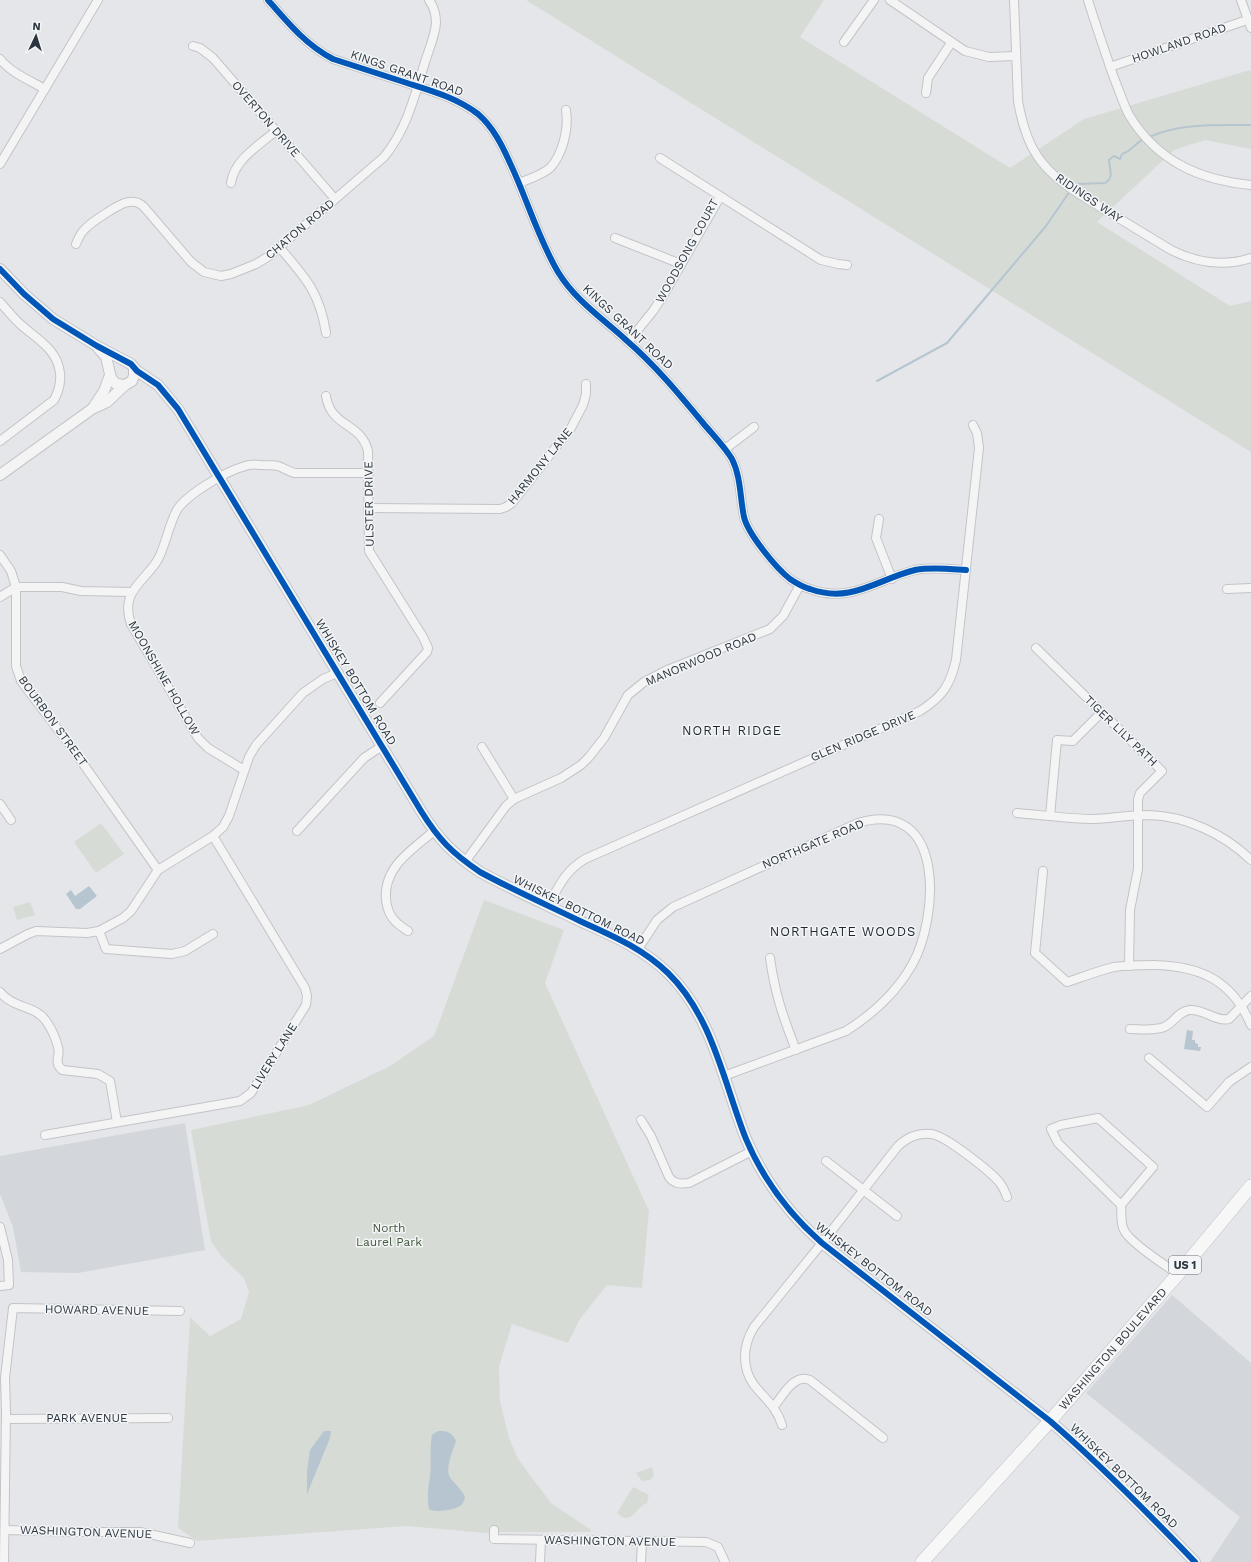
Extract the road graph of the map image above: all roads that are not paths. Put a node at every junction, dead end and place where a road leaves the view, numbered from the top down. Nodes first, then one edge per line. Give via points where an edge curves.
1 (98, 0) edge
2 (268, 0) edge
3 (429, 0) edge
4 (874, 0) edge
5 (890, 0) edge
6 (1016, 0) edge
7 (1088, 0) edge
8 (1241, 0) edge
9 (1248, 20) junction
10 (1251, 28) edge
11 (844, 42) dead end
12 (951, 43) junction
13 (193, 46) dead end
14 (1016, 56) junction
15 (0, 59) edge
16 (1110, 67) junction
17 (418, 86) junction
18 (45, 89) junction
19 (926, 93) dead end
20 (566, 110) dead end
21 (276, 131) junction
22 (660, 158) dead end
23 (1, 159) edge
24 (231, 183) dead end
25 (519, 183) junction
26 (1251, 185) edge
27 (720, 197) junction
28 (335, 199) junction
29 (615, 238) dead end
30 (76, 244) dead end
31 (280, 248) junction
32 (1251, 258) edge
33 (680, 264) junction
34 (847, 264) dead end
35 (0, 269) edge
36 (0, 302) edge
37 (326, 333) dead end
38 (628, 342) junction
39 (97, 346) junction
40 (124, 360) junction
41 (134, 368) junction
42 (110, 373) junction
43 (127, 384) junction
44 (586, 384) dead end
45 (165, 394) junction
46 (326, 396) dead end
47 (92, 410) junction
48 (972, 425) dead end
49 (754, 427) dead end
50 (0, 441) edge
51 (725, 449) junction
52 (369, 473) junction
53 (0, 475) edge
54 (220, 477) junction
55 (368, 508) junction
56 (879, 519) dead end
57 (0, 555) edge
58 (966, 570) junction
59 (892, 579) junction
60 (800, 585) junction
61 (16, 587) junction
62 (1251, 588) edge
63 (1226, 589) dead end
64 (131, 592) junction
65 (0, 597) edge
66 (1036, 648) dead end
67 (337, 673) junction
68 (380, 703) dead end
69 (1101, 713) junction
70 (382, 746) junction
71 (482, 747) dead end
72 (244, 770) junction
73 (514, 799) junction
74 (0, 804) edge
75 (1017, 813) dead end
76 (1137, 815) junction
77 (1050, 816) junction
78 (11, 820) dead end
79 (297, 831) dead end
80 (434, 831) junction
81 (213, 836) junction
82 (1251, 860) edge
83 (465, 862) junction
84 (158, 870) junction
85 (1043, 871) dead end
86 (548, 906) junction
87 (99, 931) junction
88 (408, 932) dead end
89 (213, 934) dead end
90 (0, 949) edge
91 (638, 949) junction
92 (770, 958) dead end
93 (1129, 966) junction
94 (0, 992) edge
95 (1251, 996) edge
96 (1242, 1007) junction
97 (1251, 1025) edge
98 (1130, 1029) dead end
99 (796, 1050) junction
100 (1149, 1058) dead end
101 (1251, 1067) edge
102 (724, 1076) junction
103 (640, 1120) dead end
104 (117, 1122) junction
105 (45, 1135) dead end
106 (752, 1151) junction
107 (826, 1161) dead end
108 (1251, 1186) edge
109 (864, 1190) junction
110 (1007, 1197) dead end
111 (1121, 1205) junction
112 (897, 1216) dead end
113 (0, 1227) edge
114 (822, 1244) junction
115 (1178, 1274) junction
116 (4, 1285) edge
117 (180, 1311) dead end
118 (774, 1406) junction
119 (4, 1414) edge
120 (168, 1418) dead end
121 (1050, 1421) junction
122 (782, 1425) dead end
123 (883, 1438) dead end
124 (5, 1530) junction
125 (494, 1530) dead end
126 (541, 1540) junction
127 (642, 1542) junction
128 (190, 1543) dead end
129 (2, 1548) edge
130 (4, 1562) edge
131 (540, 1562) edge
132 (641, 1562) edge
133 (725, 1562) edge
134 (922, 1562) edge
135 (1195, 1562) edge

1 - 18 street
2 - 17 street, KINGS GRANT ROAD via 298,33 320,52 339,61
3 - 17 street, CHATON ROAD via 436,15 436,24
4 - 11 street
5 - 12 street
6 - 14 street, RIDINGS WAY
7 - 16 street
8 - 9 street
9 - 10 street
9 - 16 street, HOWLAND ROAD
12 - 14 street via 977,55
12 - 19 street via 928,78
13 - 21 street, OVERTON DRIVE via 213,58
14 - 32 street, RIDINGS WAY via 1018,102 1024,131 1038,157 1064,184 1184,256 1211,263 1240,262
15 - 18 street via 13,71
16 - 26 street via 1126,107 1141,130 1172,160 1200,175
17 - 25 street, KINGS GRANT ROAD via 454,99 479,115 496,135
17 - 28 street, CHATON ROAD via 403,128 391,148
18 - 23 street
20 - 25 street via 567,125 555,162 549,169
21 - 24 street via 240,162 232,175
21 - 28 street, OVERTON DRIVE
22 - 27 street, WOODSONG COURT
25 - 38 street, KINGS GRANT ROAD via 542,240 559,273 587,306
27 - 33 street, WOODSONG COURT
27 - 34 street via 821,260
28 - 31 street, CHATON ROAD
29 - 33 street
30 - 31 street, CHATON ROAD via 81,234 92,223 122,204 130,202 140,203 191,262 204,272 221,276 231,274 256,264
31 - 37 street via 308,280 322,312
33 - 38 street, WOODSONG COURT via 653,311
35 - 39 street via 40,308
36 - 50 street via 19,323 54,353 61,378 54,400
38 - 51 street, KINGS GRANT ROAD via 665,377
39 - 40 street
39 - 42 street via 106,358
40 - 41 street
40 - 42 street via 114,363
41 - 43 street via 134,376
41 - 45 street, WHISKEY BOTTOM ROAD via 158,385
42 - 43 street via 116,384
42 - 47 street via 104,391
43 - 45 street, WHISKEY BOTTOM ROAD via 144,383
43 - 47 street via 107,402
44 - 55 street, HARMONY LANE via 583,405 571,428 512,503 506,507 492,510
45 - 54 street, WHISKEY BOTTOM ROAD via 178,409
46 - 52 street, ULSTER DRIVE via 334,416 364,438 368,451
47 - 53 street
48 - 58 street, GLEN RIDGE DRIVE via 977,433 979,448
49 - 51 street
51 - 60 street, KINGS GRANT ROAD via 736,469 744,519 748,528 780,570
52 - 54 street via 295,473 279,467 255,465 242,467
52 - 55 street, ULSTER DRIVE
54 - 64 street via 183,502 172,522 159,557
54 - 67 street, WHISKEY BOTTOM ROAD
55 - 68 street, ULSTER DRIVE via 369,551 428,648
56 - 59 street via 876,538
57 - 61 street, BOURBON STREET via 11,571
58 - 59 street, KINGS GRANT ROAD via 931,568
58 - 86 street, GLEN RIDGE DRIVE via 953,674 949,684 932,704 585,859 566,874
59 - 60 street, KINGS GRANT ROAD via 861,591 843,594 825,593
60 - 73 street, MANORWOOD ROAD via 783,616 770,629 644,682 628,696 604,738 581,765 561,778
61 - 64 street via 62,586 81,592
61 - 65 street
61 - 84 street, BOURBON STREET via 16,666 21,681
62 - 63 street
64 - 72 street, MOONSHINE HOLLOW via 128,605 131,624 198,738 208,748
66 - 69 street, TIGER LILY PATH
67 - 70 street, WHISKEY BOTTOM ROAD
67 - 72 street via 303,693 256,745 248,757
69 - 76 street, TIGER LILY PATH via 1162,771 1140,793
69 - 77 street via 1073,740 1057,740
70 - 79 street via 364,758
70 - 80 street, WHISKEY BOTTOM ROAD
71 - 73 street
72 - 81 street via 229,816 223,827
73 - 83 street, MANORWOOD ROAD via 500,812
74 - 78 street
75 - 77 street
76 - 77 street via 1094,819
76 - 82 street via 1166,818 1208,830 1230,842
76 - 93 street, TIGER LILY PATH via 1138,870 1130,910
80 - 83 street, WHISKEY BOTTOM ROAD
80 - 88 street via 399,861 387,881 389,913 393,920
81 - 84 street
81 - 104 street, LIVERY LANE via 305,988 306,1005 251,1093 240,1101
83 - 86 street, WHISKEY BOTTOM ROAD via 501,884
84 - 87 street via 131,911
85 - 93 street via 1035,953 1067,982 1105,970
86 - 91 street, WHISKEY BOTTOM ROAD
87 - 89 street via 106,949 172,954 185,951
87 - 90 street via 36,932
91 - 99 street, NORTHGATE ROAD via 657,920 673,907 858,823 868,820 890,820 900,823 918,836 928,864 930,888 927,926 912,964 889,997 861,1022 846,1031
91 - 102 street, WHISKEY BOTTOM ROAD via 669,974 696,1010
92 - 99 street via 780,1008
93 - 96 street via 1169,965 1195,970 1220,983
94 - 104 street via 7,1000 30,1008 46,1020 59,1048 57,1060 62,1070 98,1074 110,1081
95 - 96 street
96 - 97 street
96 - 98 street via 1229,1020 1188,1010 1164,1027
99 - 102 street, NORTHGATE ROAD
100 - 101 street via 1207,1107 1229,1082
102 - 106 street, WHISKEY BOTTOM ROAD
103 - 106 street via 651,1136 668,1177 677,1184 689,1183
104 - 105 street, LIVERY LANE
106 - 114 street, WHISKEY BOTTOM ROAD via 778,1196
107 - 109 street
108 - 115 main road, WASHINGTON BOULEVARD / US 1
109 - 110 street via 904,1140 913,1135 932,1134 950,1141 995,1178 1005,1190
109 - 112 street
109 - 114 street
111 - 111 street via 1058,1143 1051,1129 1098,1118 1153,1167
111 - 115 street via 1124,1232 1155,1259
113 - 116 street via 8,1260
114 - 118 street via 748,1336 744,1356 748,1374
114 - 121 street, WHISKEY BOTTOM ROAD
115 - 121 main road, WASHINGTON BOULEVARD / US 1
117 - 119 street, HOWARD AVENUE via 13,1308 5,1366
118 - 122 street
118 - 123 street via 795,1380 806,1378
119 - 120 street, PARK AVENUE
119 - 124 street
121 - 134 main road, WASHINGTON BOULEVARD / US 1
121 - 135 street, WHISKEY BOTTOM ROAD via 1109,1475
124 - 128 street, WASHINGTON AVENUE via 140,1532
124 - 129 street
125 - 126 street, WASHINGTON AVENUE via 494,1539
126 - 127 street, WASHINGTON AVENUE
126 - 131 street
127 - 132 street
127 - 133 street, WASHINGTON AVENUE via 706,1542 718,1547
129 - 130 street

